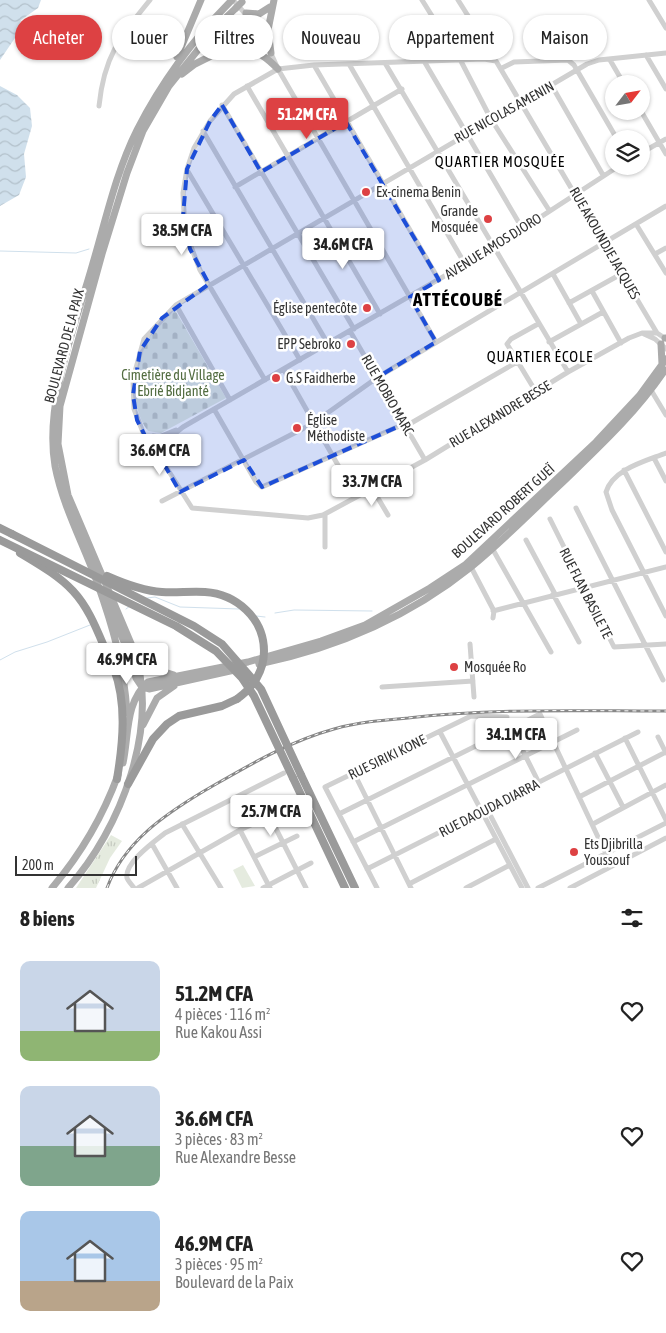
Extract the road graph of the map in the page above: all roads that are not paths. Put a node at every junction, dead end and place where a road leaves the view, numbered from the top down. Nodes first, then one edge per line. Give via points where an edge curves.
1 (150, 0) edge
2 (201, 0) edge
3 (422, 0) edge
4 (458, 0) edge
5 (649, 0) edge
6 (236, 2) edge
7 (272, 4) edge
8 (246, 13) joint
9 (431, 15) edge
10 (467, 15) edge
11 (666, 28) edge
12 (666, 53) edge
13 (646, 55) junction
14 (273, 58) edge
15 (203, 60) edge
16 (268, 60) edge
17 (458, 60) joint
18 (490, 60) edge
19 (610, 60) junction
20 (424, 61) junction
21 (385, 63) junction
22 (348, 64) junction
23 (314, 65) junction
24 (502, 68) junction
25 (278, 69) junction
26 (577, 71) junction
27 (170, 72) junction
28 (619, 75) edge
29 (169, 86) junction
30 (247, 86) junction
31 (552, 86) junction
32 (402, 89) junction
33 (666, 89) edge
34 (522, 102) junction
35 (222, 105) junction
36 (99, 106) dead end
37 (373, 106) junction
38 (491, 119) junction
39 (646, 120) edge
40 (346, 122) junction
41 (612, 130) edge
42 (203, 132) junction
43 (465, 133) junction
44 (318, 138) junction
45 (666, 139) edge
46 (659, 143) junction
47 (650, 148) edge
48 (436, 150) junction
49 (666, 154) edge
50 (288, 156) junction
51 (408, 167) junction
52 (187, 169) junction
53 (261, 172) junction
54 (603, 175) joint
55 (381, 183) junction
56 (235, 187) junction
57 (576, 192) junction
58 (354, 200) junction
59 (666, 206) edge
60 (549, 210) junction
61 (324, 217) junction
62 (636, 224) junction
63 (522, 228) junction
64 (297, 233) junction
65 (605, 243) junction
66 (272, 248) junction
67 (493, 248) junction
68 (666, 248) edge
69 (655, 254) junction
70 (465, 264) junction
71 (244, 265) junction
72 (623, 273) junction
73 (666, 273) edge
74 (553, 274) junction
75 (439, 280) junction
76 (209, 284) junction
77 (592, 291) junction
78 (520, 292) junction
79 (410, 297) junction
80 (570, 303) junction
81 (176, 304) junction
82 (603, 312) junction
83 (380, 314) junction
84 (538, 324) junction
85 (581, 324) junction
86 (352, 330) junction
87 (642, 333) junction
88 (657, 333) junction
89 (665, 341) edge
90 (436, 342) junction
91 (549, 342) junction
92 (621, 343) junction
93 (328, 344) junction
94 (666, 359) edge
95 (300, 360) junction
96 (517, 362) junction
97 (665, 369) edge
98 (284, 370) junction
99 (568, 372) junction
100 (378, 377) junction
101 (265, 380) junction
102 (651, 390) junction
103 (536, 392) junction
104 (230, 400) junction
105 (214, 409) junction
106 (666, 415) edge
107 (315, 422) junction
108 (405, 425) junction
109 (183, 427) junction
110 (159, 437) junction
111 (148, 442) junction
112 (163, 443) junction
113 (156, 451) junction
114 (666, 453) edge
115 (334, 456) junction
116 (654, 458) junction
117 (244, 460) junction
118 (425, 460) junction
119 (624, 470) junction
120 (666, 481) edge
121 (372, 488) junction
122 (180, 492) junction
123 (356, 497) junction
124 (162, 501) dead end
125 (576, 508) dead end
126 (325, 514) junction
127 (388, 515) dead end
128 (550, 519) dead end
129 (0, 528) edge
130 (12, 534) junction
131 (0, 540) edge
132 (526, 540) dead end
133 (325, 547) dead end
134 (492, 548) junction
135 (666, 552) edge
136 (471, 567) junction
137 (666, 567) edge
138 (643, 572) junction
139 (614, 580) junction
140 (97, 582) junction
141 (583, 587) junction
142 (554, 594) junction
143 (523, 603) junction
144 (493, 611) junction
145 (666, 616) edge
146 (493, 618) dead end
147 (130, 640) junction
148 (579, 642) dead end
149 (470, 644) dead end
150 (666, 644) edge
151 (646, 646) junction
152 (551, 652) dead end
153 (180, 679) junction
154 (663, 680) dead end
155 (473, 681) junction
156 (142, 687) junction
157 (382, 687) dead end
158 (474, 697) dead end
159 (507, 717) dead end
160 (511, 727) junction
161 (141, 729) junction
162 (577, 730) dead end
163 (440, 732) junction
164 (638, 732) dead end
165 (127, 735) junction
166 (658, 737) dead end
167 (625, 738) junction
168 (552, 741) junction
169 (666, 752) edge
170 (595, 753) junction
171 (524, 755) junction
172 (452, 757) junction
173 (638, 766) junction
174 (565, 769) junction
175 (284, 773) dead end
176 (354, 773) junction
177 (297, 776) junction
178 (117, 779) junction
179 (609, 781) junction
180 (539, 783) junction
181 (128, 784) junction
182 (466, 784) junction
183 (666, 785) edge
184 (652, 792) junction
185 (579, 797) junction
186 (368, 800) junction
187 (293, 804) dead end
188 (623, 807) junction
189 (487, 808) junction
190 (482, 811) junction
191 (339, 814) junction
192 (269, 816) junction
193 (666, 821) edge
194 (182, 824) junction
195 (593, 824) junction
196 (382, 828) junction
197 (240, 830) junction
198 (297, 836) dead end
199 (666, 838) edge
200 (496, 839) junction
201 (353, 842) junction
202 (283, 843) junction
203 (152, 844) junction
204 (200, 852) junction
205 (606, 854) junction
206 (395, 855) junction
207 (254, 857) junction
208 (312, 863) dead end
209 (510, 865) junction
210 (367, 869) junction
211 (166, 870) junction
212 (297, 871) junction
213 (410, 886) edge
214 (267, 887) edge
215 (52, 888) edge
216 (68, 888) edge
217 (134, 888) edge
218 (138, 888) edge
219 (177, 888) edge
220 (222, 888) edge
221 (306, 888) edge
222 (345, 888) edge
223 (355, 888) edge
224 (377, 888) edge
225 (466, 888) edge
226 (522, 888) edge
227 (528, 888) edge
228 (538, 888) edge
229 (570, 888) edge

1 - 36 street via 109,58 102,77
2 - 27 main road
3 - 9 street
4 - 10 street
5 - 11 street
6 - 8 street
6 - 27 main road, BOULEVARD DE LA PAIX
6 - 29 main road, BOULEVARD DE LA PAIX
7 - 8 main road via 259,14
12 - 13 street, RUE NICOLAS AMENIN
13 - 19 street, RUE NICOLAS AMENIN
13 - 33 street
14 - 25 street
15 - 29 main road
16 - 25 main road
17 - 20 street
17 - 38 street
18 - 24 street
19 - 26 street, RUE NICOLAS AMENIN via 592,61
19 - 28 street
20 - 21 street
20 - 43 street
21 - 22 street
21 - 32 street
22 - 23 street
22 - 37 street
23 - 25 street
23 - 40 street
24 - 26 street via 512,62 563,59 571,62
24 - 34 street, RUE AKOUNDJE JACQUES
25 - 30 street
25 - 44 street
26 - 31 street, RUE NICOLAS AMENIN
26 - 41 street
27 - 140 main road, BOULEVARD DE LA PAIX via 136,132 120,172 53,415 52,447 60,487
29 - 147 main road, BOULEVARD DE LA PAIX via 143,131 127,173 67,376 58,427 60,463 68,495
30 - 35 street
30 - 50 street
31 - 34 street, RUE NICOLAS AMENIN
31 - 54 street
32 - 37 street
32 - 48 street
34 - 38 street, RUE NICOLAS AMENIN
34 - 57 street, RUE AKOUNDJE JACQUES
35 - 42 street
35 - 53 street, RUE MOBIO MARC
37 - 40 street
37 - 51 street
38 - 43 street, RUE NICOLAS AMENIN
38 - 60 street
39 - 46 street
40 - 44 street
40 - 55 street
42 - 52 street
42 - 56 street
43 - 48 street, RUE NICOLAS AMENIN
43 - 63 street
44 - 50 street
44 - 58 street
45 - 46 street
46 - 47 street
46 - 49 street
48 - 51 street, RUE NICOLAS AMENIN
48 - 67 street
50 - 53 street
50 - 61 street
51 - 55 street, RUE NICOLAS AMENIN
51 - 70 street
52 - 71 street
52 - 76 street via 183,193 185,231 190,249
53 - 56 street
53 - 64 street, RUE MOBIO MARC
54 - 57 street, AVENUE AMOS DJORO
55 - 58 street, RUE NICOLAS AMENIN
55 - 75 street
56 - 66 street
57 - 60 street, AVENUE AMOS DJORO
57 - 65 street, RUE AKOUNDJE JACQUES
58 - 61 street, RUE NICOLAS AMENIN
58 - 79 street
59 - 62 street
60 - 63 street, AVENUE AMOS DJORO
61 - 64 street, RUE NICOLAS AMENIN
61 - 83 street
62 - 65 street
62 - 69 street
63 - 67 street, AVENUE AMOS DJORO
64 - 66 street, RUE NICOLAS AMENIN
64 - 86 street, RUE MOBIO MARC
65 - 72 street, RUE AKOUNDJE JACQUES
65 - 74 street
66 - 71 street, RUE NICOLAS AMENIN
66 - 93 street
67 - 70 street, AVENUE AMOS DJORO
67 - 78 street
68 - 69 street
69 - 73 street
70 - 75 street, AVENUE AMOS DJORO
71 - 76 street, RUE NICOLAS AMENIN
71 - 95 street
72 - 77 street
72 - 88 street, RUE AKOUNDJE JACQUES
74 - 78 street
74 - 80 street
75 - 79 street, AVENUE AMOS DJORO
76 - 81 street, RUE NICOLAS AMENIN
76 - 101 street
77 - 80 street
77 - 82 street
78 - 84 street
78 - 90 street
79 - 83 street, AVENUE AMOS DJORO
79 - 90 street
80 - 85 street
81 - 104 street
81 - 111 street, RUE NICOLAS AMENIN via 144,339 134,371 134,408
82 - 85 street
82 - 92 street
83 - 86 street, AVENUE AMOS DJORO
84 - 91 street
84 - 96 street via 507,343
85 - 91 street
86 - 93 street, AVENUE AMOS DJORO
86 - 100 street, RUE MOBIO MARC
87 - 88 street, RUE ALEXANDRE BESSE
87 - 89 street
87 - 92 street, RUE ALEXANDRE BESSE
88 - 89 street, RUE AKOUNDJE JACQUES
89 - 97 main road
90 - 100 street
91 - 99 street
92 - 99 street, RUE ALEXANDRE BESSE
93 - 95 street, AVENUE AMOS DJORO
94 - 97 main road, BOULEVARD ROBERT GUEÏ
95 - 98 street, AVENUE AMOS DJORO
96 - 103 street
96 - 108 street
97 - 102 main road, BOULEVARD ROBERT GUEÏ
97 - 153 main road, BOULEVARD ROBERT GUEÏ via 596,442 465,564 430,588 342,634 287,653
98 - 101 street, AVENUE AMOS DJORO
98 - 107 street
99 - 103 street, RUE ALEXANDRE BESSE
100 - 107 street
100 - 108 street, RUE MOBIO MARC
101 - 104 street, AVENUE AMOS DJORO
102 - 106 street
102 - 134 main road, BOULEVARD ROBERT GUEÏ via 622,425
103 - 118 street, RUE ALEXANDRE BESSE
104 - 105 street, AVENUE AMOS DJORO
105 - 109 street, AVENUE AMOS DJORO
105 - 117 street
107 - 115 street
107 - 117 street
108 - 115 street
108 - 118 street, RUE MOBIO MARC
109 - 110 street, AVENUE AMOS DJORO
109 - 112 street, AVENUE AMOS DJORO
110 - 111 street via 153,436
110 - 112 street
111 - 113 street via 149,448
112 - 113 street
113 - 122 street, RUE ALEXANDRE BESSE
114 - 116 street
115 - 117 street via 262,486 256,482
115 - 123 street
116 - 119 street
116 - 120 street
117 - 122 street
118 - 121 street, RUE ALEXANDRE BESSE
119 - 135 street
119 - 138 street via 607,488 606,497
121 - 123 street, RUE ALEXANDRE BESSE
121 - 127 street
122 - 124 street
122 - 126 street, RUE ALEXANDRE BESSE via 188,505 195,509 308,518
123 - 126 street, RUE ALEXANDRE BESSE
125 - 139 street
126 - 133 street
128 - 141 street, RUE FLAN BASILE TE
129 - 130 highway
130 - 177 highway, bridge via 194,626 222,644 261,689
130 - 181 highway, bridge via 142,589 205,592 236,601 257,623 264,649 260,674 252,685 237,699 222,706 179,716 167,724 153,739
131 - 177 highway, bridge via 176,626 216,651 238,673 254,696
131 - 178 highway, bridge via 55,574 72,590 92,618 114,669 120,696 123,727
132 - 142 street
134 - 136 main road, BOULEVARD ROBERT GUEÏ
134 - 143 street
136 - 144 street
136 - 153 main road, BOULEVARD ROBERT GUEÏ via 417,603 364,632 306,652
137 - 138 street
138 - 139 street
138 - 145 street
139 - 141 street
139 - 151 street
140 - 156 main road, BOULEVARD DE LA PAIX via 111,608
140 - 165 main road, BOULEVARD DE LA PAIX via 121,658
141 - 142 street
141 - 151 street, RUE FLAN BASILE TE via 614,647
142 - 143 street
142 - 148 street
143 - 144 street
143 - 152 street
144 - 146 street
147 - 153 main road, BOULEVARD ROBERT GUEÏ via 155,669
147 - 156 main road, BOULEVARD DE LA PAIX via 140,669
149 - 155 street
150 - 151 street, RUE FLAN BASILE TE
151 - 154 street
153 - 156 main road, BOULEVARD ROBERT GUEÏ via 152,681
153 - 161 main road, BOULEVARD ROBERT GUEÏ via 156,698
155 - 157 street
155 - 158 street
156 - 161 main road, BOULEVARD DE LA PAIX
156 - 165 main road, BOULEVARD DE LA PAIX via 131,706
159 - 163 street, RUE SIRIKI KONE via 471,716
160 - 168 street via 540,714
160 - 171 street
160 - 172 street
161 - 181 main road, BOULEVARD DE LA PAIX
162 - 168 street
163 - 172 street
163 - 176 street, RUE SIRIKI KONE
164 - 167 street, RUE DAOUDA DIARRA
165 - 178 main road, BOULEVARD DE LA PAIX
166 - 169 street
167 - 170 street, RUE DAOUDA DIARRA
167 - 173 street
168 - 171 street
168 - 174 street
169 - 173 street
170 - 174 street, RUE DAOUDA DIARRA
170 - 179 street
171 - 180 street
171 - 182 street
172 - 182 street
172 - 186 street
173 - 179 street
173 - 184 street
174 - 180 street, RUE DAOUDA DIARRA
174 - 185 street
175 - 194 street
176 - 186 street
176 - 191 street, RUE SIRIKI KONE via 325,787
177 - 222 highway
177 - 223 highway
178 - 215 main road, BOULEVARD DE LA PAIX via 101,817
179 - 185 street
179 - 188 street
180 - 189 street, RUE DAOUDA DIARRA
181 - 216 main road, BOULEVARD DE LA PAIX via 92,855
182 - 190 street
182 - 196 street
183 - 184 street
184 - 188 street
184 - 193 street
185 - 195 street
186 - 191 street
186 - 196 street
187 - 192 street
188 - 195 street
189 - 190 street, RUE DAOUDA DIARRA
189 - 227 street
190 - 200 street
190 - 206 street, RUE DAOUDA DIARRA
191 - 201 street
192 - 197 street
192 - 202 street
193 - 205 street
194 - 203 street
194 - 204 street
195 - 205 street
196 - 201 street
196 - 206 street
197 - 204 street
197 - 207 street
198 - 202 street
199 - 229 street
200 - 209 street
200 - 213 street
201 - 210 street
202 - 207 street
202 - 212 street
203 - 211 street
203 - 217 street via 137,857 127,873 127,879
204 - 211 street
204 - 220 street
205 - 228 street
206 - 210 street, RUE DAOUDA DIARRA
206 - 213 street
207 - 214 street
208 - 212 street
209 - 225 street
209 - 226 street
210 - 224 street
211 - 218 street
211 - 219 street
212 - 214 street
212 - 221 street

